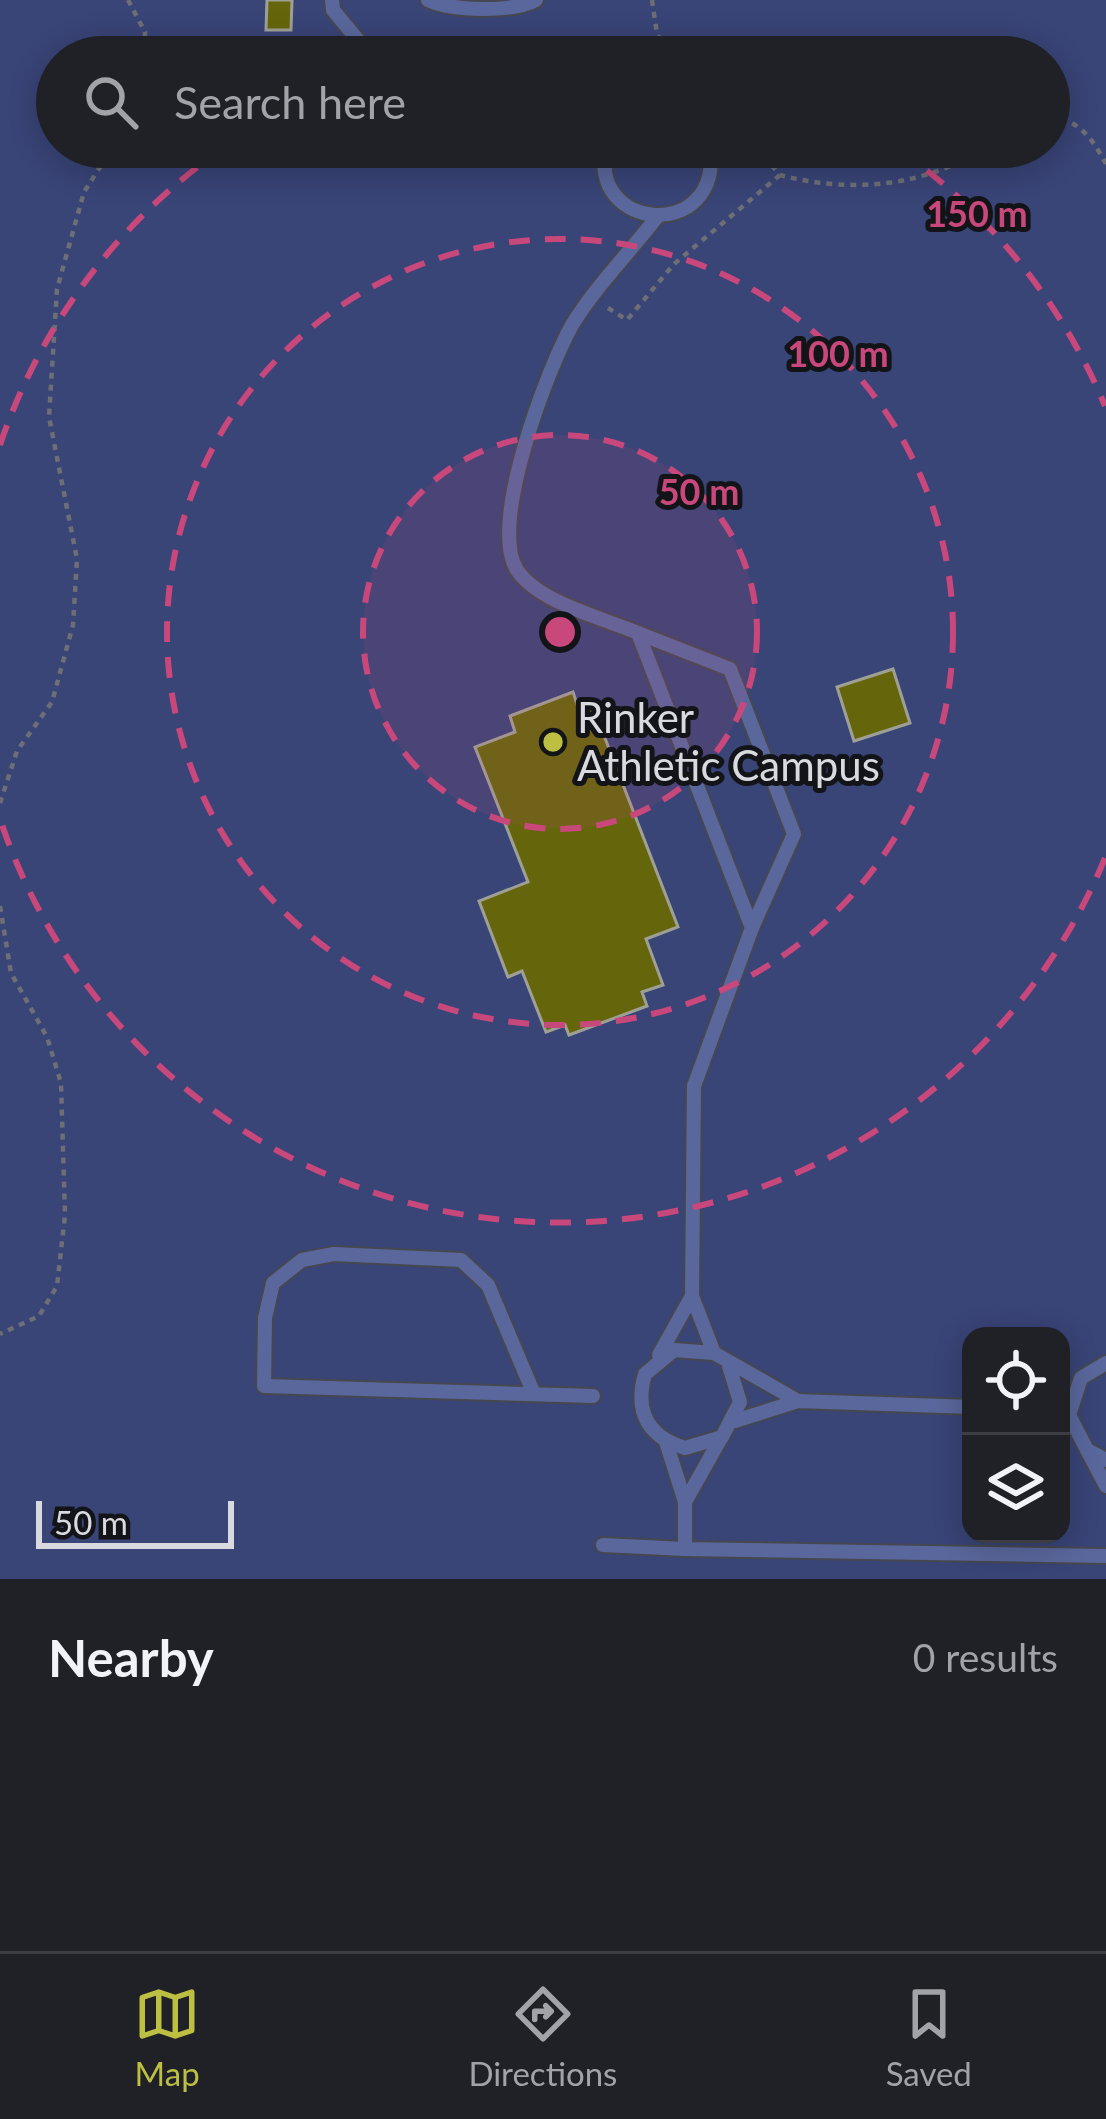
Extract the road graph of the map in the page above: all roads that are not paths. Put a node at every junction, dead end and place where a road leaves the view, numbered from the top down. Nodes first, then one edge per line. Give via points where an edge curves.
1 (332, 0) edge
2 (428, 0) edge
3 (536, 0) edge
4 (354, 36) edge
5 (607, 168) edge
6 (712, 168) edge
7 (657, 217) junction
8 (638, 633) junction
9 (752, 928) junction
10 (692, 1296) junction
11 (713, 1353) junction
12 (657, 1359) junction
13 (1106, 1364) edge
14 (729, 1366) junction
15 (1081, 1378) junction
16 (1070, 1384) edge
17 (534, 1394) junction
18 (592, 1396) dead end
19 (798, 1401) junction
20 (962, 1407) edge
21 (1070, 1412) edge
22 (735, 1421) junction
23 (1070, 1433) edge
24 (722, 1437) junction
25 (666, 1442) junction
26 (1087, 1450) junction
27 (1106, 1460) edge
28 (1106, 1486) edge
29 (685, 1502) junction
30 (603, 1545) dead end
31 (685, 1549) junction
32 (1106, 1556) edge

1 - 4 lane
2 - 3 lane
5 - 7 lane via 616,196
6 - 7 lane via 700,196
7 - 8 lane via 573,325 542,398 508,540 515,568 531,586
8 - 9 lane
8 - 9 lane via 730,669 786,813 794,834
9 - 10 lane via 694,1086
10 - 11 lane
10 - 12 lane
11 - 12 lane via 694,1347
11 - 14 lane
12 - 25 lane via 639,1393 650,1430
13 - 15 lane
14 - 19 lane
14 - 22 lane via 738,1383
15 - 16 lane
15 - 21 lane
17 - 17 lane via 488,1286 460,1260 334,1254 302,1260 273,1283 264,1386
17 - 18 lane
19 - 20 lane
19 - 22 lane
22 - 24 lane
23 - 26 lane
24 - 25 lane via 704,1446
24 - 29 lane
25 - 29 lane
26 - 27 lane
26 - 28 lane
29 - 31 lane
30 - 31 lane
31 - 32 lane

